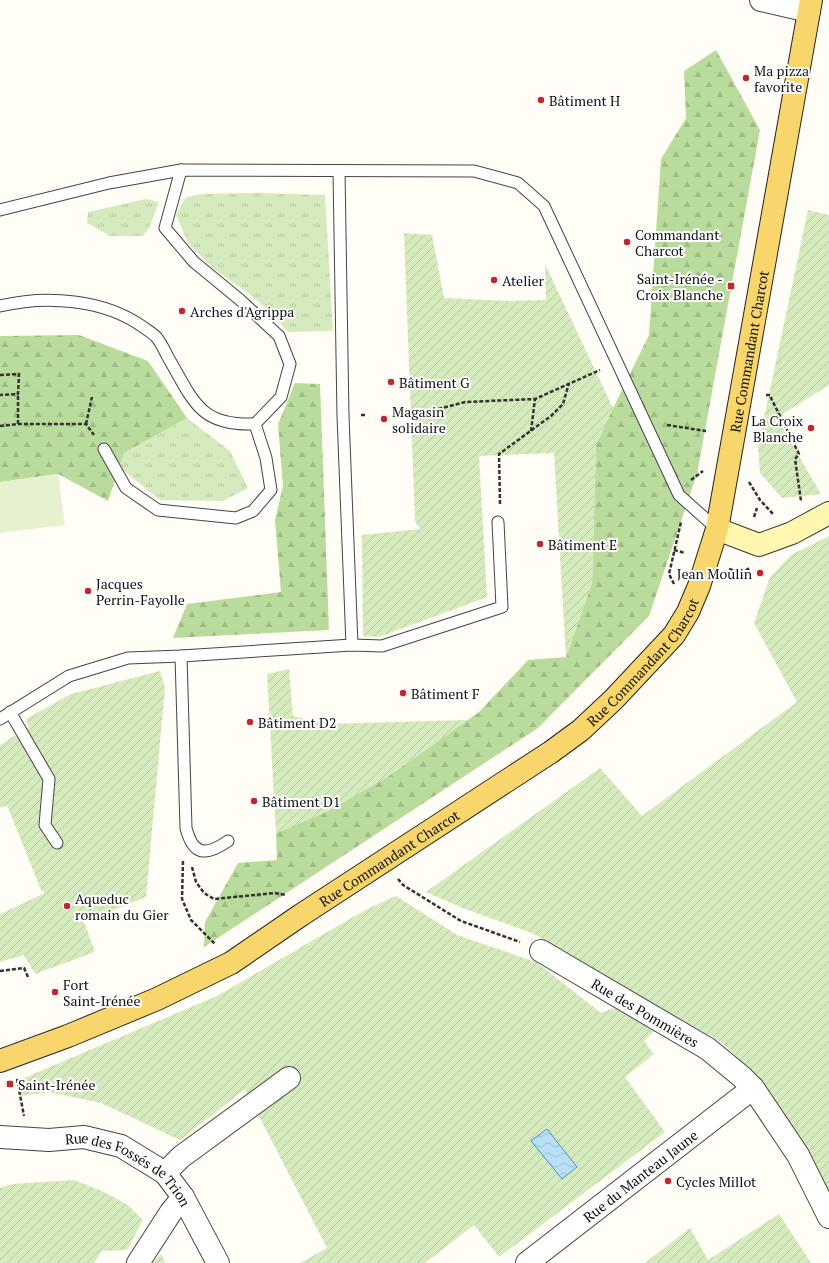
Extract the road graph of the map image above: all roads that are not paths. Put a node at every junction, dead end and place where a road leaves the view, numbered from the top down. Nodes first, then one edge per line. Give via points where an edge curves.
1 (761, 0) edge
2 (810, 5) edge
3 (181, 170) junction
4 (339, 171) junction
5 (0, 210) edge
6 (0, 306) edge
7 (255, 424) junction
8 (104, 449) road end
9 (829, 512) edge
10 (498, 522) road end
11 (716, 529) junction
12 (352, 645) junction
13 (182, 656) junction
14 (10, 712) junction
15 (0, 719) edge
16 (228, 841) dead end
17 (57, 843) dead end
18 (541, 951) road end
19 (68, 1036) junction
20 (0, 1061) edge
21 (9, 1077) edge
22 (289, 1078) dead end
23 (753, 1088) junction
24 (0, 1137) edge
25 (165, 1174) junction
26 (183, 1197) junction
27 (829, 1217) edge
28 (138, 1263) edge
29 (218, 1263) edge
30 (527, 1263) edge

1 - 2 street
2 - 11 main road, Rue Commandant Charcot
3 - 4 lane
3 - 5 lane via 109,183
3 - 7 lane via 165,228 194,262 279,336 290,364 281,397
4 - 11 lane via 474,171 518,183 544,206 679,495
4 - 12 lane via 343,416
6 - 7 lane via 39,300 82,303 128,317 157,337 195,404 213,418 235,425
7 - 8 lane via 266,458 271,490 253,511 236,518 158,510 126,488
9 - 11 main road via 792,533 759,545
10 - 12 lane via 502,607 382,646
11 - 19 main road, Rue Commandant Charcot via 699,586 688,612 674,635 581,730 231,963 157,999
12 - 13 lane
13 - 14 lane via 128,658 69,676
13 - 16 lane via 186,828 190,842 199,851 217,849
14 - 15 lane
14 - 17 lane via 49,779 45,825
18 - 23 street, Rue des Pommières via 708,1049
19 - 20 main road, Rue Commandant Charcot
19 - 21 main road, Rue Commandant Charcot
22 - 25 street via 184,1155
23 - 27 street, Rue des Pommières via 798,1156
23 - 30 street, Rue du Manteau Jaune
24 - 25 street, Rue des Fossés de Trion via 48,1140 84,1136 121,1146
25 - 26 street, Rue des Fossés de Trion
26 - 28 street
26 - 29 street, Rue des Fossés de Trion

